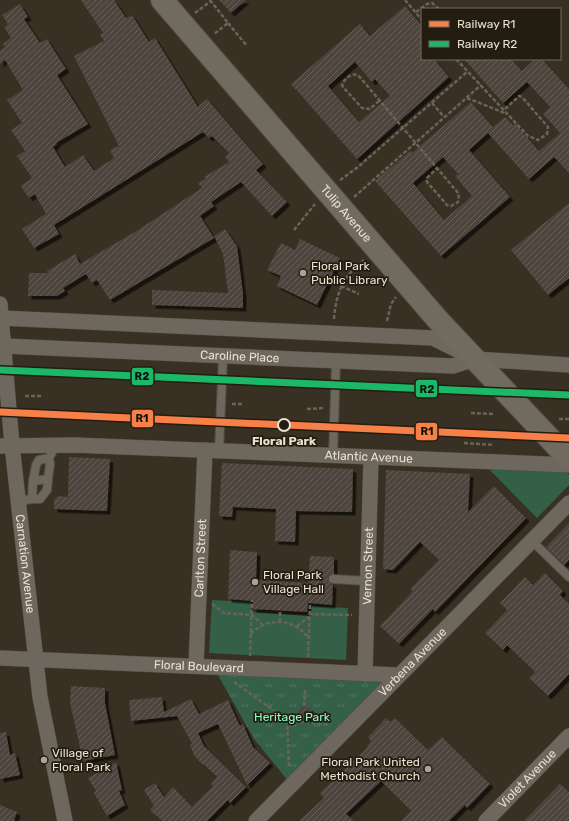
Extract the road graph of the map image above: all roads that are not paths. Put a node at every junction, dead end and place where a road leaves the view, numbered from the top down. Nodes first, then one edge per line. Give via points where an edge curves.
1 (162, 0) edge
2 (1, 311) edge
3 (4, 346) junction
4 (223, 356) junction
5 (474, 359) junction
6 (336, 361) junction
7 (569, 365) edge
8 (56, 445) junction
9 (6, 446) edge
10 (212, 451) junction
11 (333, 456) junction
12 (49, 458) junction
13 (371, 458) junction
14 (569, 458) edge
15 (569, 465) edge
16 (48, 479) junction
17 (33, 481) junction
18 (25, 500) junction
19 (569, 503) edge
20 (532, 540) junction
21 (569, 577) edge
22 (334, 579) dead end
23 (368, 581) junction
24 (0, 658) edge
25 (36, 659) junction
26 (196, 666) junction
27 (365, 674) junction
28 (398, 675) junction
29 (569, 736) edge
30 (65, 821) edge
31 (256, 821) edge
32 (486, 821) edge

1 - 5 main road, Tulip Avenue
2 - 3 street, Carnation Avenue
2 - 5 street via 433,338
3 - 4 street, Caroline Place
3 - 9 street, Carnation Avenue
4 - 6 street, Caroline Place
4 - 10 lane
5 - 6 street, Caroline Place via 453,366
5 - 7 street
5 - 14 main road, Tulip Avenue
6 - 11 lane
8 - 9 street, Atlantic Avenue
8 - 10 street, Atlantic Avenue
8 - 12 lane
9 - 18 street, Carnation Avenue
10 - 11 street, Atlantic Avenue
10 - 26 street, Carlton Street
11 - 13 street, Atlantic Avenue
12 - 16 lane
12 - 17 lane via 39,460
13 - 15 street, Atlantic Avenue
13 - 23 street, Vernon Street
16 - 17 lane
16 - 18 lane via 47,490 40,499
17 - 18 lane
18 - 25 street, Carnation Avenue
19 - 20 street, Verbena Avenue
20 - 21 lane
20 - 28 street, Verbena Avenue
22 - 23 lane
23 - 27 street, Vernon Street
24 - 25 street, Floral Boulevard
25 - 26 street, Floral Boulevard
25 - 30 street, Carnation Avenue via 40,697
26 - 27 street, Floral Boulevard
27 - 28 street, Floral Boulevard
28 - 31 street, Verbena Avenue
29 - 32 street, Violet Avenue

